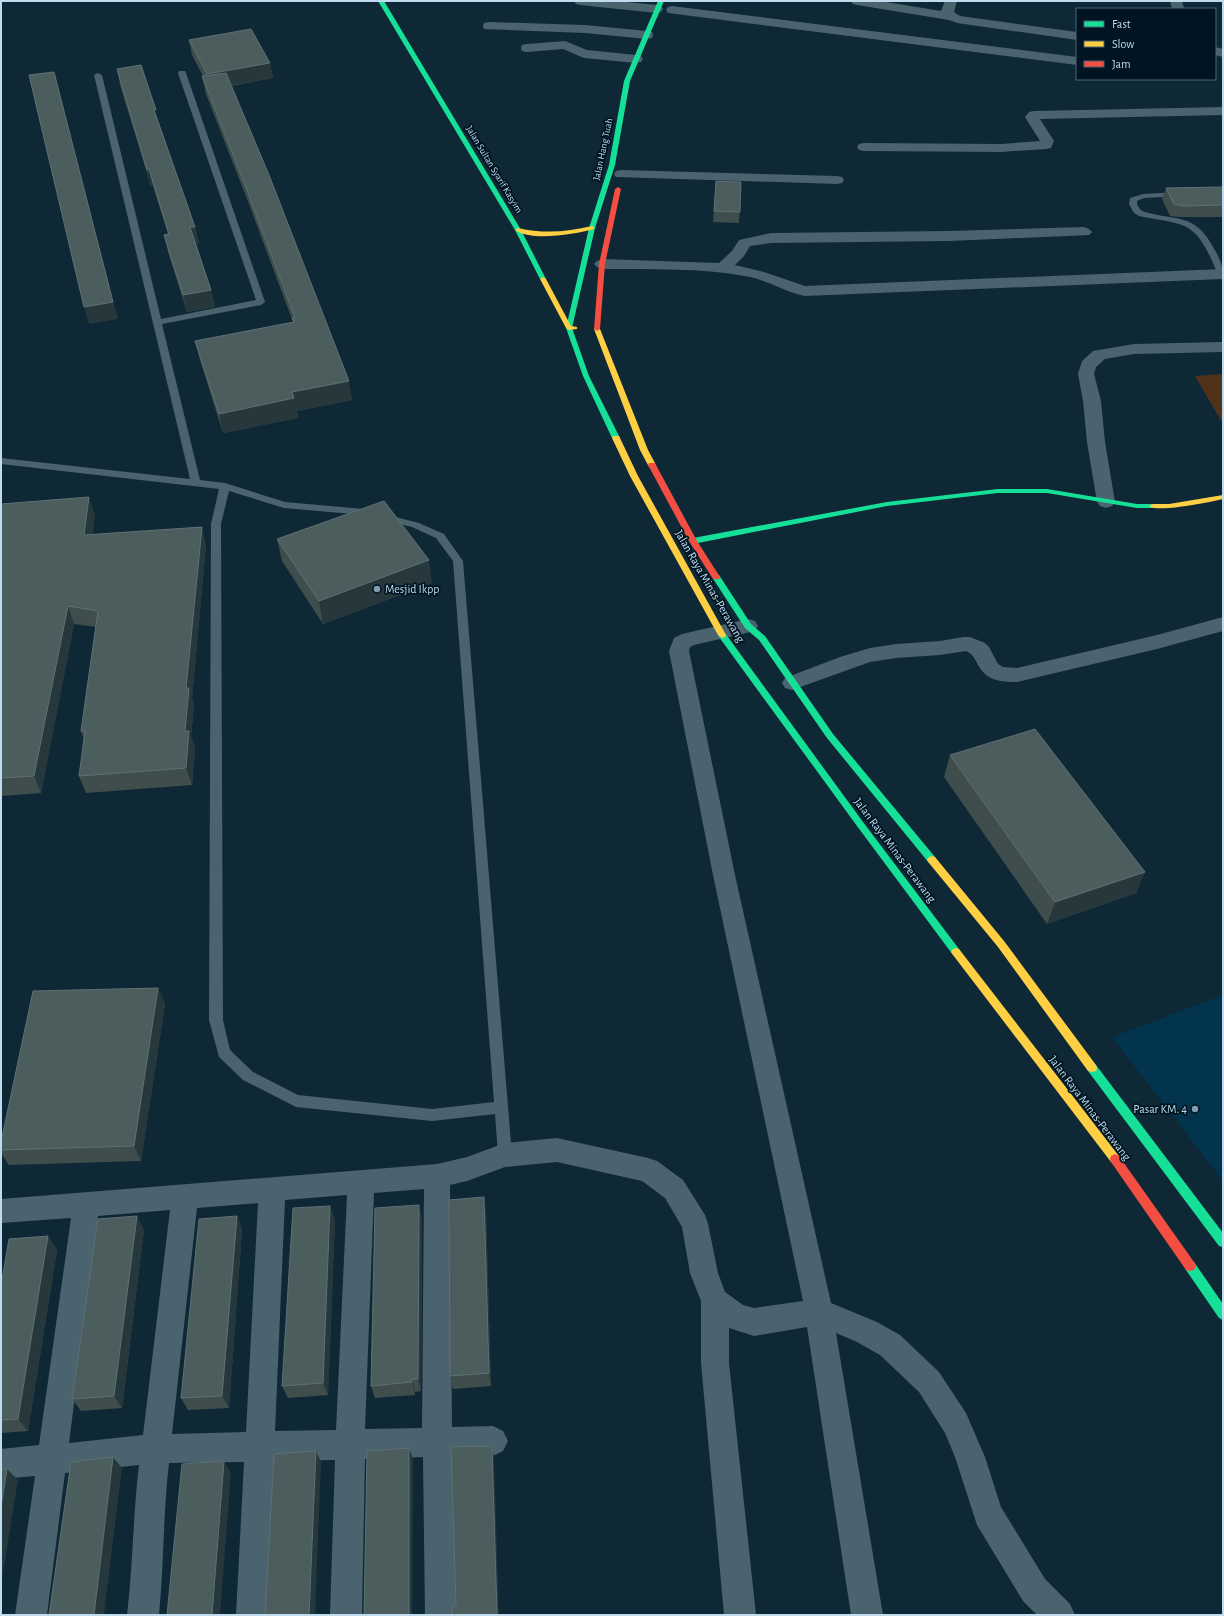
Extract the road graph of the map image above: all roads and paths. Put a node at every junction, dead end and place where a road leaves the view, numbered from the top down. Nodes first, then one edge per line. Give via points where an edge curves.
1 (381, 1) edge
2 (580, 1) edge
3 (857, 1) edge
4 (951, 1) edge
5 (659, 5) edge
6 (672, 9) edge
7 (950, 16) junction
8 (489, 26) dead end
9 (647, 34) junction
10 (1076, 36) edge
11 (527, 48) dead end
12 (636, 59) junction
13 (1076, 61) edge
14 (182, 73) dead end
15 (98, 75) dead end
16 (1223, 111) edge
17 (864, 147) dead end
18 (622, 170) joint
19 (837, 180) dead end
20 (1186, 193) edge
21 (592, 228) junction
22 (518, 230) junction
23 (1084, 232) dead end
24 (602, 264) junction
25 (722, 268) junction
26 (1223, 274) edge
27 (158, 322) junction
28 (569, 328) junction
29 (590, 328) junction
30 (1223, 347) edge
31 (586, 376) joint
32 (1, 461) edge
33 (196, 483) junction
34 (225, 486) junction
35 (1223, 497) edge
36 (1106, 502) junction
37 (693, 541) junction
38 (1223, 624) edge
39 (748, 626) junction
40 (721, 633) junction
41 (792, 683) junction
42 (501, 1107) junction
43 (505, 1155) junction
44 (437, 1176) junction
45 (361, 1182) junction
46 (272, 1189) junction
47 (185, 1196) junction
48 (86, 1204) junction
49 (1, 1211) edge
50 (1223, 1242) edge
51 (715, 1301) junction
52 (819, 1312) junction
53 (1223, 1314) edge
54 (493, 1441) dead end
55 (437, 1442) junction
56 (350, 1444) junction
57 (259, 1447) junction
58 (156, 1449) junction
59 (53, 1459) junction
60 (1, 1464) edge
61 (31, 1615) edge
62 (143, 1615) edge
63 (252, 1615) edge
64 (346, 1615) edge
65 (440, 1615) edge
66 (740, 1615) edge
67 (867, 1615) edge
68 (1059, 1615) edge

1 - 22 main road, Jalan Sultan Syarif Kasyim
2 - 5 street
3 - 7 street
4 - 7 street via 947,13
5 - 9 main road, Jalan Hang Tuah
6 - 13 street
7 - 10 street
8 - 9 street via 614,30
9 - 12 main road, Jalan Hang Tuah
11 - 12 street via 565,45 584,54
12 - 21 main road, Jalan Hang Tuah via 627,81 612,165
14 - 27 lane via 261,302
15 - 27 lane
16 - 17 street via 1034,115 1032,117 1047,141 1046,145 1038,147
18 - 19 street
18 - 24 main road, Jalan Hang Tuah
20 - 26 lane via 1143,196 1133,200 1133,204 1142,214 1187,223 1196,228
21 - 22 main road via 563,236
21 - 28 main road, Jalan Hang Tuah
22 - 28 main road, Jalan Sultan Syarif Kasyim
23 - 25 street via 772,238 744,243 739,253
24 - 25 street
24 - 29 main road, Jalan Hang Tuah
25 - 26 street via 758,275 805,291
27 - 33 lane
28 - 29 main road
28 - 31 main road, Jalan Sultan Syarif Kasyim
29 - 37 main road, Jalan Raya Minas-Perawang via 644,450
30 - 36 street via 1134,349 1099,355 1088,365 1086,374
31 - 40 main road, Jalan Raya Minas-Perawang via 634,476
32 - 33 lane
33 - 34 lane
34 - 42 lane via 284,505 364,512 415,525 440,536 458,561
34 - 42 lane via 216,524 216,1020 224,1053 248,1076 296,1101 432,1115
35 - 36 main road via 1169,506 1137,506
36 - 37 main road via 1047,491 998,491 887,504
37 - 39 main road, Jalan Raya Minas-Perawang
38 - 41 street via 1006,676 996,674 980,650 970,644 964,644 882,653 855,659
39 - 40 street
39 - 41 main road, Jalan Raya Minas-Perawang via 762,638
40 - 52 street via 688,639 682,643 679,651 724,875
40 - 53 main road, Jalan Raya Minas-Perawang via 860,824 1116,1160
41 - 50 main road, Jalan Raya Minas-Perawang via 846,756 1001,944
42 - 43 lane
43 - 44 street via 468,1169
43 - 51 street via 557,1150 648,1170 674,1189 695,1224 704,1273
44 - 45 street
44 - 55 street
45 - 46 street
45 - 56 street
46 - 47 street
46 - 57 street
47 - 48 street
47 - 58 street
48 - 49 street
48 - 59 street
51 - 52 street via 736,1317 754,1322
51 - 66 street via 715,1363
52 - 67 street
52 - 68 street via 867,1332 890,1345 929,1382 956,1423 988,1514 1034,1590
54 - 55 street
55 - 56 street
55 - 65 street
56 - 57 street
56 - 64 street
57 - 58 street
57 - 63 street
58 - 59 street
58 - 62 street via 151,1490 148,1580
59 - 60 street
59 - 61 street

